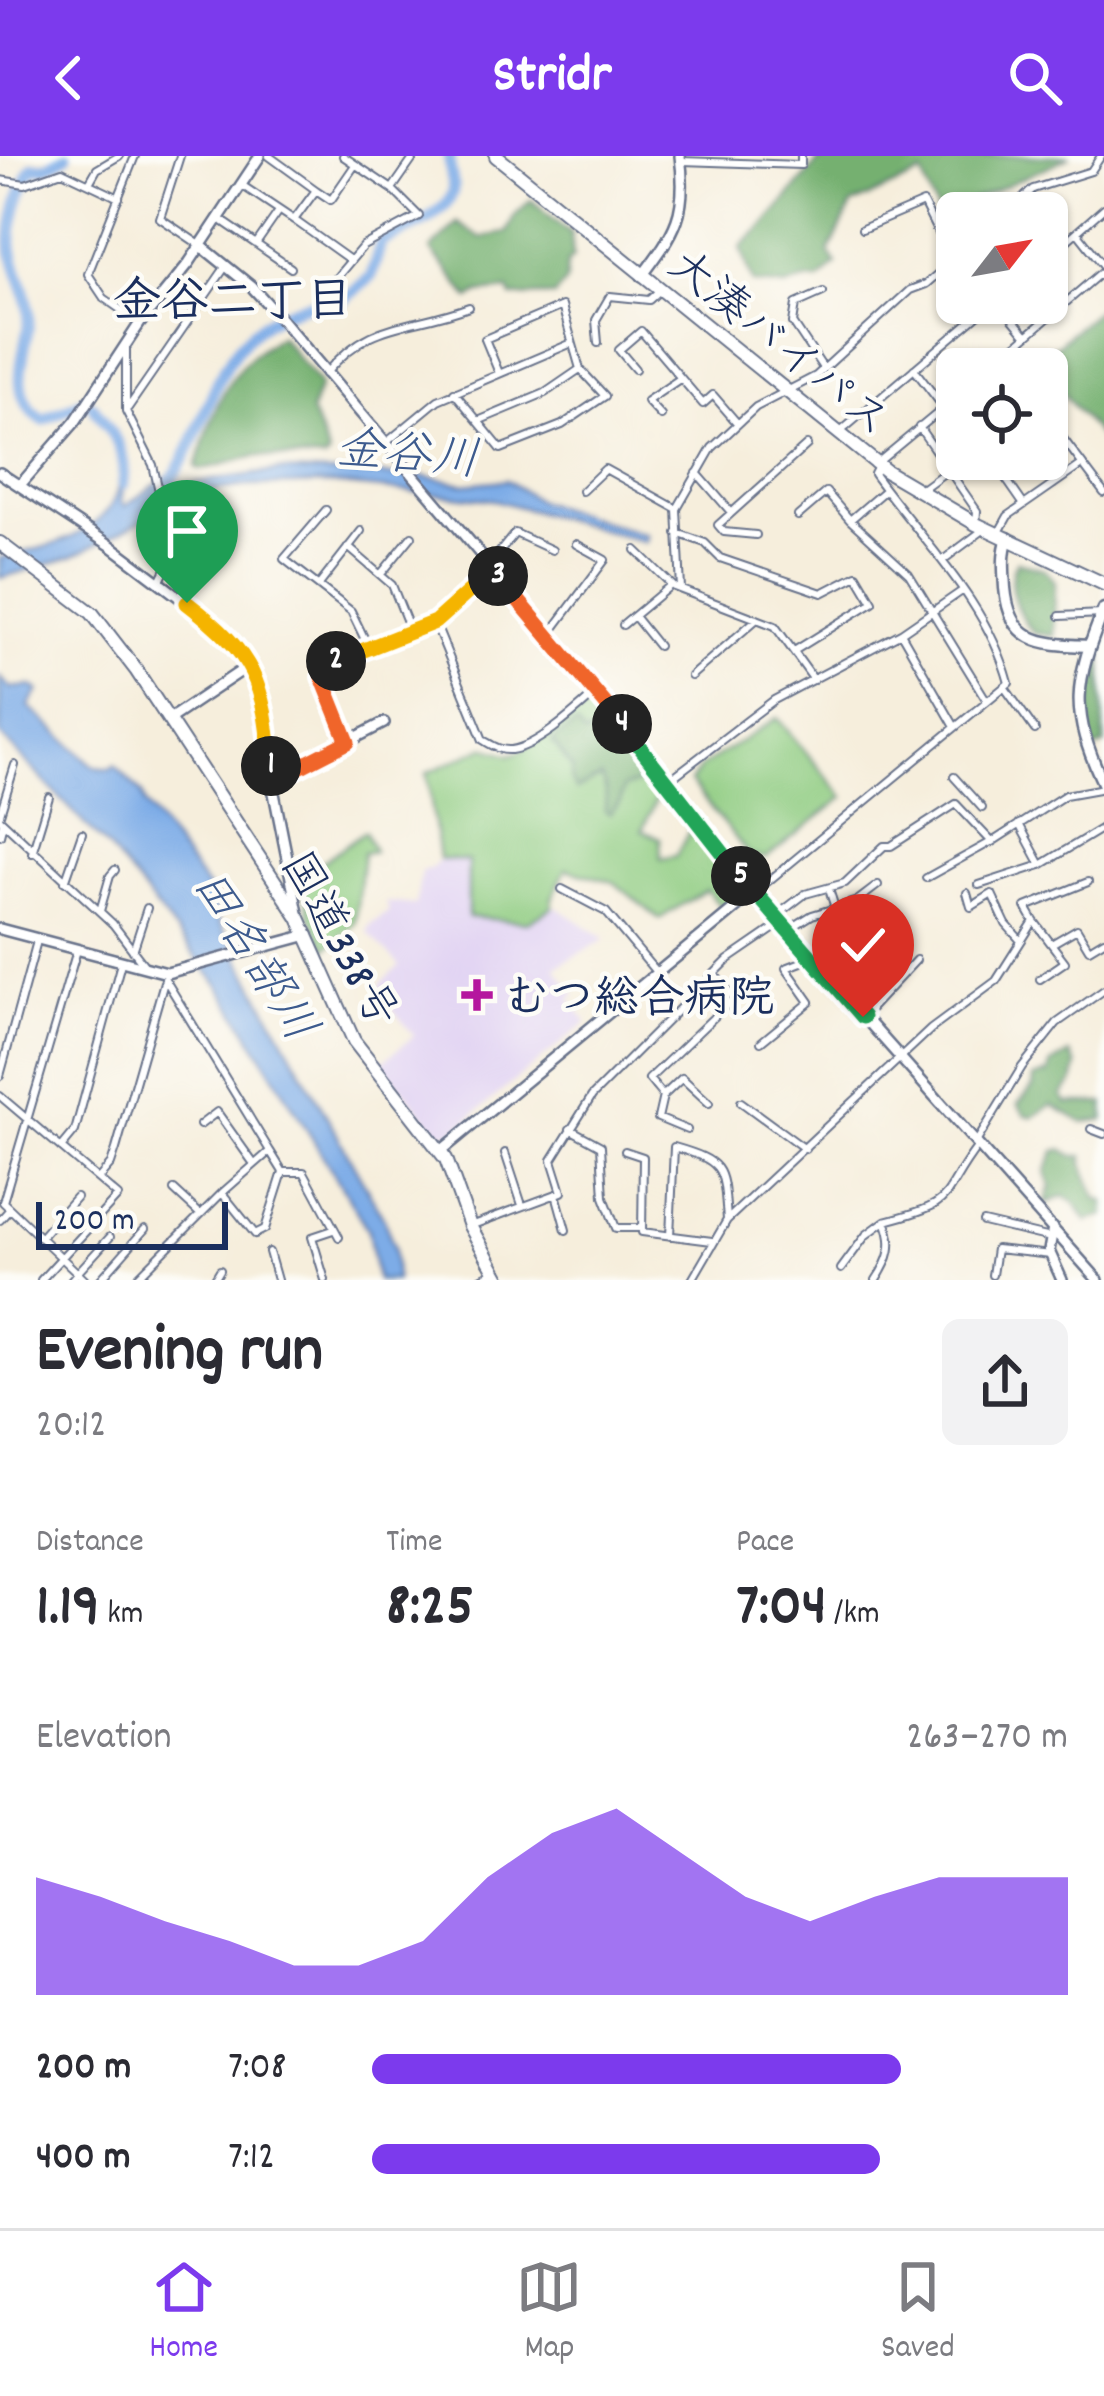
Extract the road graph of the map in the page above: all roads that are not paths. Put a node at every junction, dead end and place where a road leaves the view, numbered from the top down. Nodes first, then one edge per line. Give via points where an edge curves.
1 (119, 156) edge
2 (135, 156) edge
3 (180, 156) edge
4 (265, 156) edge
5 (343, 156) edge
6 (368, 156) edge
7 (415, 156) edge
8 (801, 156) edge
9 (500, 157) edge
10 (680, 158) edge
11 (725, 159) edge
12 (1103, 159) edge
13 (762, 160) edge
14 (357, 166) junction
15 (0, 179) edge
16 (89, 183) junction
17 (241, 184) junction
18 (392, 189) junction
19 (316, 190) junction
20 (1030, 192) edge
21 (119, 198) junction
22 (1104, 208) edge
23 (279, 211) junction
24 (218, 218) junction
25 (294, 220) junction
26 (862, 229) dead end
27 (936, 229) edge
28 (1076, 232) junction
29 (1068, 239) edge
30 (256, 244) junction
31 (200, 245) junction
32 (351, 261) junction
33 (226, 265) junction
34 (290, 268) dead end
35 (1104, 268) edge
36 (936, 275) edge
37 (642, 276) junction
38 (326, 290) dead end
39 (660, 290) junction
40 (823, 292) dead end
41 (469, 307) dead end
42 (140, 323) junction
43 (969, 324) edge
44 (1015, 324) edge
45 (1026, 335) junction
46 (572, 343) junction
47 (598, 343) dead end
48 (126, 345) junction
49 (1011, 348) edge
50 (824, 368) junction
51 (580, 369) junction
52 (635, 369) dead end
53 (914, 369) junction
54 (499, 373) junction
55 (325, 374) junction
56 (680, 378) junction
57 (454, 392) junction
58 (789, 393) junction
59 (936, 398) edge
60 (126, 411) junction
61 (936, 415) edge
62 (662, 416) dead end
63 (478, 421) junction
64 (738, 424) junction
65 (920, 428) junction
66 (838, 434) junction
67 (384, 445) junction
68 (807, 445) dead end
69 (1068, 448) edge
70 (936, 451) edge
71 (877, 465) junction
72 (1080, 466) junction
73 (0, 473) edge
74 (697, 473) junction
75 (936, 479) edge
76 (956, 480) edge
77 (1007, 480) edge
78 (1051, 480) edge
79 (1054, 484) junction
80 (20, 485) junction
81 (885, 490) junction
82 (582, 491) dead end
83 (917, 492) junction
84 (1104, 493) edge
85 (1024, 505) junction
86 (677, 509) junction
87 (326, 510) dead end
88 (730, 511) junction
89 (798, 516) dead end
90 (850, 520) junction
91 (361, 531) dead end
92 (992, 532) junction
93 (677, 533) junction
94 (756, 535) dead end
95 (412, 536) dead end
96 (575, 544) dead end
97 (6, 547) edge
98 (348, 547) junction
99 (551, 550) dead end
100 (636, 550) dead end
101 (943, 560) junction
102 (491, 568) junction
103 (381, 574) junction
104 (159, 583) junction
105 (1104, 584) edge
106 (671, 585) junction
107 (318, 586) junction
108 (681, 589) junction
109 (963, 590) junction
110 (933, 610) junction
111 (1103, 611) edge
112 (633, 615) junction
113 (1060, 616) dead end
114 (758, 618) junction
115 (435, 622) junction
116 (623, 625) dead end
117 (411, 632) junction
118 (901, 633) junction
119 (548, 635) junction
120 (658, 646) dead end
121 (1089, 646) junction
122 (369, 648) junction
123 (794, 650) junction
124 (250, 665) junction
125 (691, 676) dead end
126 (814, 680) junction
127 (1005, 688) junction
128 (596, 693) junction
129 (987, 701) junction
130 (168, 720) junction
131 (384, 723) dead end
132 (955, 727) junction
133 (1035, 730) dead end
134 (348, 742) junction
135 (15, 765) dead end
136 (954, 777) dead end
137 (1103, 779) edge
138 (272, 781) junction
139 (668, 781) junction
140 (968, 793) junction
141 (50, 797) dead end
142 (956, 804) junction
143 (982, 808) dead end
144 (1, 818) edge
145 (1019, 824) junction
146 (1104, 827) edge
147 (82, 833) dead end
148 (0, 835) edge
149 (992, 842) junction
150 (32, 854) junction
151 (1041, 865) junction
152 (115, 870) dead end
153 (926, 878) dead end
154 (1088, 882) dead end
155 (65, 883) junction
156 (979, 884) dead end
157 (878, 885) dead end
158 (562, 889) dead end
159 (830, 889) junction
160 (754, 893) junction
161 (967, 893) dead end
162 (147, 908) dead end
163 (835, 908) junction
164 (100, 912) junction
165 (299, 918) junction
166 (1034, 921) junction
167 (886, 922) dead end
168 (782, 923) junction
169 (0, 929) edge
170 (308, 935) junction
171 (37, 940) junction
172 (1104, 940) edge
173 (1022, 941) junction
174 (1052, 943) junction
175 (77, 950) junction
176 (133, 951) junction
177 (811, 957) junction
178 (916, 960) dead end
179 (121, 963) junction
180 (146, 967) junction
181 (658, 974) junction
182 (715, 975) junction
183 (166, 976) junction
184 (1040, 979) dead end
185 (1104, 990) edge
186 (863, 1017) junction
187 (0, 1035) edge
188 (11, 1038) junction
189 (761, 1042) dead end
190 (900, 1058) junction
191 (0, 1076) edge
192 (0, 1096) edge
193 (663, 1096) junction
194 (709, 1102) dead end
195 (741, 1102) dead end
196 (29, 1122) junction
197 (200, 1126) dead end
198 (570, 1129) junction
199 (1091, 1129) dead end
200 (687, 1130) dead end
201 (1104, 1134) edge
202 (977, 1145) junction
203 (61, 1148) junction
204 (805, 1149) junction
205 (270, 1151) junction
206 (441, 1151) junction
207 (625, 1151) dead end
208 (505, 1153) dead end
209 (254, 1163) junction
210 (283, 1172) junction
211 (99, 1178) junction
212 (174, 1190) dead end
213 (222, 1193) junction
214 (556, 1194) junction
215 (76, 1197) dead end
216 (522, 1205) junction
217 (9, 1210) junction
218 (200, 1214) junction
219 (0, 1220) edge
220 (727, 1220) junction
221 (885, 1221) junction
222 (983, 1222) dead end
223 (470, 1226) junction
224 (145, 1228) dead end
225 (641, 1228) junction
226 (566, 1230) dead end
227 (1052, 1233) junction
228 (670, 1236) junction
229 (110, 1237) dead end
230 (40, 1238) junction
231 (712, 1241) junction
232 (269, 1252) dead end
233 (1051, 1255) junction
234 (61, 1258) junction
235 (841, 1269) dead end
236 (220, 1270) dead end
237 (992, 1275) dead end
238 (74, 1276) edge
239 (497, 1276) edge
240 (41, 1280) edge
241 (86, 1280) edge
242 (100, 1280) edge
243 (135, 1280) edge
244 (214, 1280) edge
245 (277, 1280) edge
246 (325, 1280) edge
247 (479, 1280) edge
248 (692, 1280) edge
249 (876, 1280) edge
250 (1062, 1280) edge
251 (1098, 1280) edge

1 - 16 street
2 - 21 street
3 - 31 street via 160,218
4 - 17 street
4 - 19 street
5 - 14 street
6 - 14 street
7 - 18 street
8 - 13 street via 801,165
9 - 37 highway, 大湊バイパス
10 - 11 street
10 - 37 street via 681,214
11 - 13 street
12 - 20 street via 1091,171
14 - 18 street
14 - 19 street via 331,200
15 - 16 street via 25,184 62,171
16 - 21 street
17 - 23 street
17 - 24 street
18 - 32 street via 419,215
19 - 25 street
21 - 42 street via 88,274 104,298
22 - 28 street
23 - 25 street
23 - 30 street
24 - 30 street
24 - 31 street
25 - 32 street
26 - 27 street via 923,202
28 - 29 street
28 - 35 street
30 - 34 street
31 - 33 street
31 - 42 street
32 - 38 street
33 - 55 street
33 - 60 street
35 - 45 street
36 - 50 street
37 - 39 highway, 大湊バイパス
39 - 47 street via 649,301 610,296 596,320
39 - 58 highway, 大湊バイパス
40 - 50 street via 796,304 793,323
41 - 55 street via 376,332
42 - 48 street
43 - 53 street
44 - 45 street
45 - 49 street
46 - 51 street
46 - 54 street
46 - 54 street via 562,306 485,339
48 - 60 street
48 - 80 street
50 - 58 street
51 - 63 street
51 - 63 street via 605,396 562,425 501,449
52 - 56 street via 619,350 641,332
53 - 59 street
53 - 66 street
54 - 57 street
55 - 67 street
56 - 62 street via 647,401
56 - 64 street via 703,404 713,395
57 - 63 street
57 - 67 street
58 - 64 street
58 - 66 highway, 大湊バイパス
60 - 104 street via 164,515 171,559
61 - 65 street
64 - 74 street
65 - 70 street
65 - 71 street
66 - 71 highway, 大湊バイパス
67 - 102 street
68 - 88 street
69 - 72 street
71 - 81 street
71 - 83 highway, 大湊バイパス
72 - 79 street
72 - 84 street
73 - 80 street
74 - 86 street
74 - 88 street
75 - 83 street
76 - 92 street
77 - 85 street
78 - 79 street
79 - 85 street
80 - 104 street
81 - 90 street
81 - 101 street
82 - 86 street via 605,469
83 - 92 highway, 大湊バイパス
85 - 92 street
86 - 93 street
87 - 107 street via 284,559
88 - 94 street via 719,529
89 - 90 street via 826,492
90 - 110 street via 909,574
91 - 98 street
92 - 101 street
92 - 105 highway, 大湊バイパス
92 - 121 main road via 1004,548 1006,603 1018,629 1038,642
93 - 108 street
93 - 123 street via 705,542 720,558 822,593 857,575 873,602
95 - 103 street
96 - 119 street via 605,560
97 - 130 highway, 国道338号 via 92,614
98 - 103 street
98 - 107 street
99 - 102 street via 515,533
100 - 106 street
101 - 109 street
102 - 115 street
102 - 119 street
103 - 117 street
104 - 124 street via 220,628
106 - 108 street
106 - 112 street
107 - 122 street via 355,615
108 - 114 street
109 - 110 street
109 - 127 street via 1000,650
110 - 118 street
110 - 129 street
111 - 113 street
111 - 121 main road
112 - 116 street
112 - 120 street
114 - 123 street
114 - 125 street
115 - 117 street
115 - 128 street via 483,740 501,749 517,749 558,725
117 - 122 street
118 - 126 street
118 - 132 street
119 - 128 street
121 - 137 main road via 1078,711
122 - 134 street via 323,671
123 - 126 street
124 - 130 street
124 - 138 street via 265,711
126 - 139 street via 774,700
127 - 129 street
127 - 133 street
128 - 139 street
129 - 132 street
130 - 165 highway, 国道338号
131 - 134 street
132 - 160 street
134 - 138 street
135 - 144 street
136 - 140 street
137 - 145 street
138 - 165 street
139 - 160 street
140 - 142 street
140 - 143 street
141 - 150 street
142 - 149 street
142 - 159 street
144 - 148 street
144 - 150 street
145 - 149 street
145 - 151 street
146 - 151 street
147 - 155 street
149 - 153 street
150 - 155 street
151 - 156 street
152 - 164 street
154 - 166 street via 1026,907
155 - 164 street
157 - 163 street
158 - 181 street via 606,912
159 - 163 street
159 - 168 street via 805,893
160 - 168 street
160 - 181 street
161 - 173 street via 971,907 992,894
162 - 176 street
163 - 168 street
164 - 176 street
165 - 170 highway, 国道338号
166 - 173 street
166 - 174 street
167 - 177 street
168 - 177 street
168 - 182 street
169 - 171 street
170 - 183 street
170 - 206 highway, 国道338号 via 354,1042
171 - 175 street
171 - 188 street
172 - 174 street via 1089,949 1077,929
173 - 190 street via 996,981
174 - 184 street via 1065,962
175 - 179 street
175 - 196 street
176 - 180 street
177 - 186 street
177 - 189 street via 785,968 810,1002
178 - 186 street
179 - 180 street
179 - 203 street via 75,1130
180 - 183 street
181 - 206 street
182 - 193 street via 734,998 649,1079
182 - 198 street via 592,1096
183 - 205 street
183 - 211 street via 111,1164
185 - 202 street via 1058,1024 1022,1066
186 - 190 street
187 - 188 street
188 - 191 street
190 - 202 street
190 - 204 street
192 - 196 street
193 - 194 street via 682,1078
193 - 200 street via 658,1118
195 - 204 street
196 - 203 street
196 - 217 street via 3,1202
197 - 209 street via 217,1112
198 - 214 street via 552,1160 562,1192
198 - 225 street via 601,1146 604,1197 616,1228
199 - 201 street
202 - 221 street via 941,1202
202 - 227 street
203 - 211 street
204 - 220 street
205 - 209 street
205 - 210 street
206 - 223 highway, 国道338号
207 - 225 street via 643,1156
208 - 216 street
209 - 213 street
210 - 213 street via 265,1229 255,1234
210 - 246 street via 304,1172 336,1233 312,1237
211 - 234 street via 118,1196
212 - 218 street
213 - 218 street
214 - 216 street
214 - 226 street
215 - 230 street
216 - 223 street
217 - 219 street
217 - 230 street
218 - 243 street
220 - 228 street via 724,1172 711,1157 674,1147
220 - 231 street
221 - 235 street
221 - 249 street via 892,1238
222 - 227 street
223 - 239 highway, 国道338号
224 - 242 street
225 - 228 street
227 - 233 street
227 - 251 street
228 - 231 street
229 - 238 street
230 - 234 street
231 - 248 street
232 - 245 street
233 - 237 street via 996,1249
233 - 250 street
234 - 238 street
234 - 240 street
236 - 244 street
238 - 241 street
239 - 247 street

